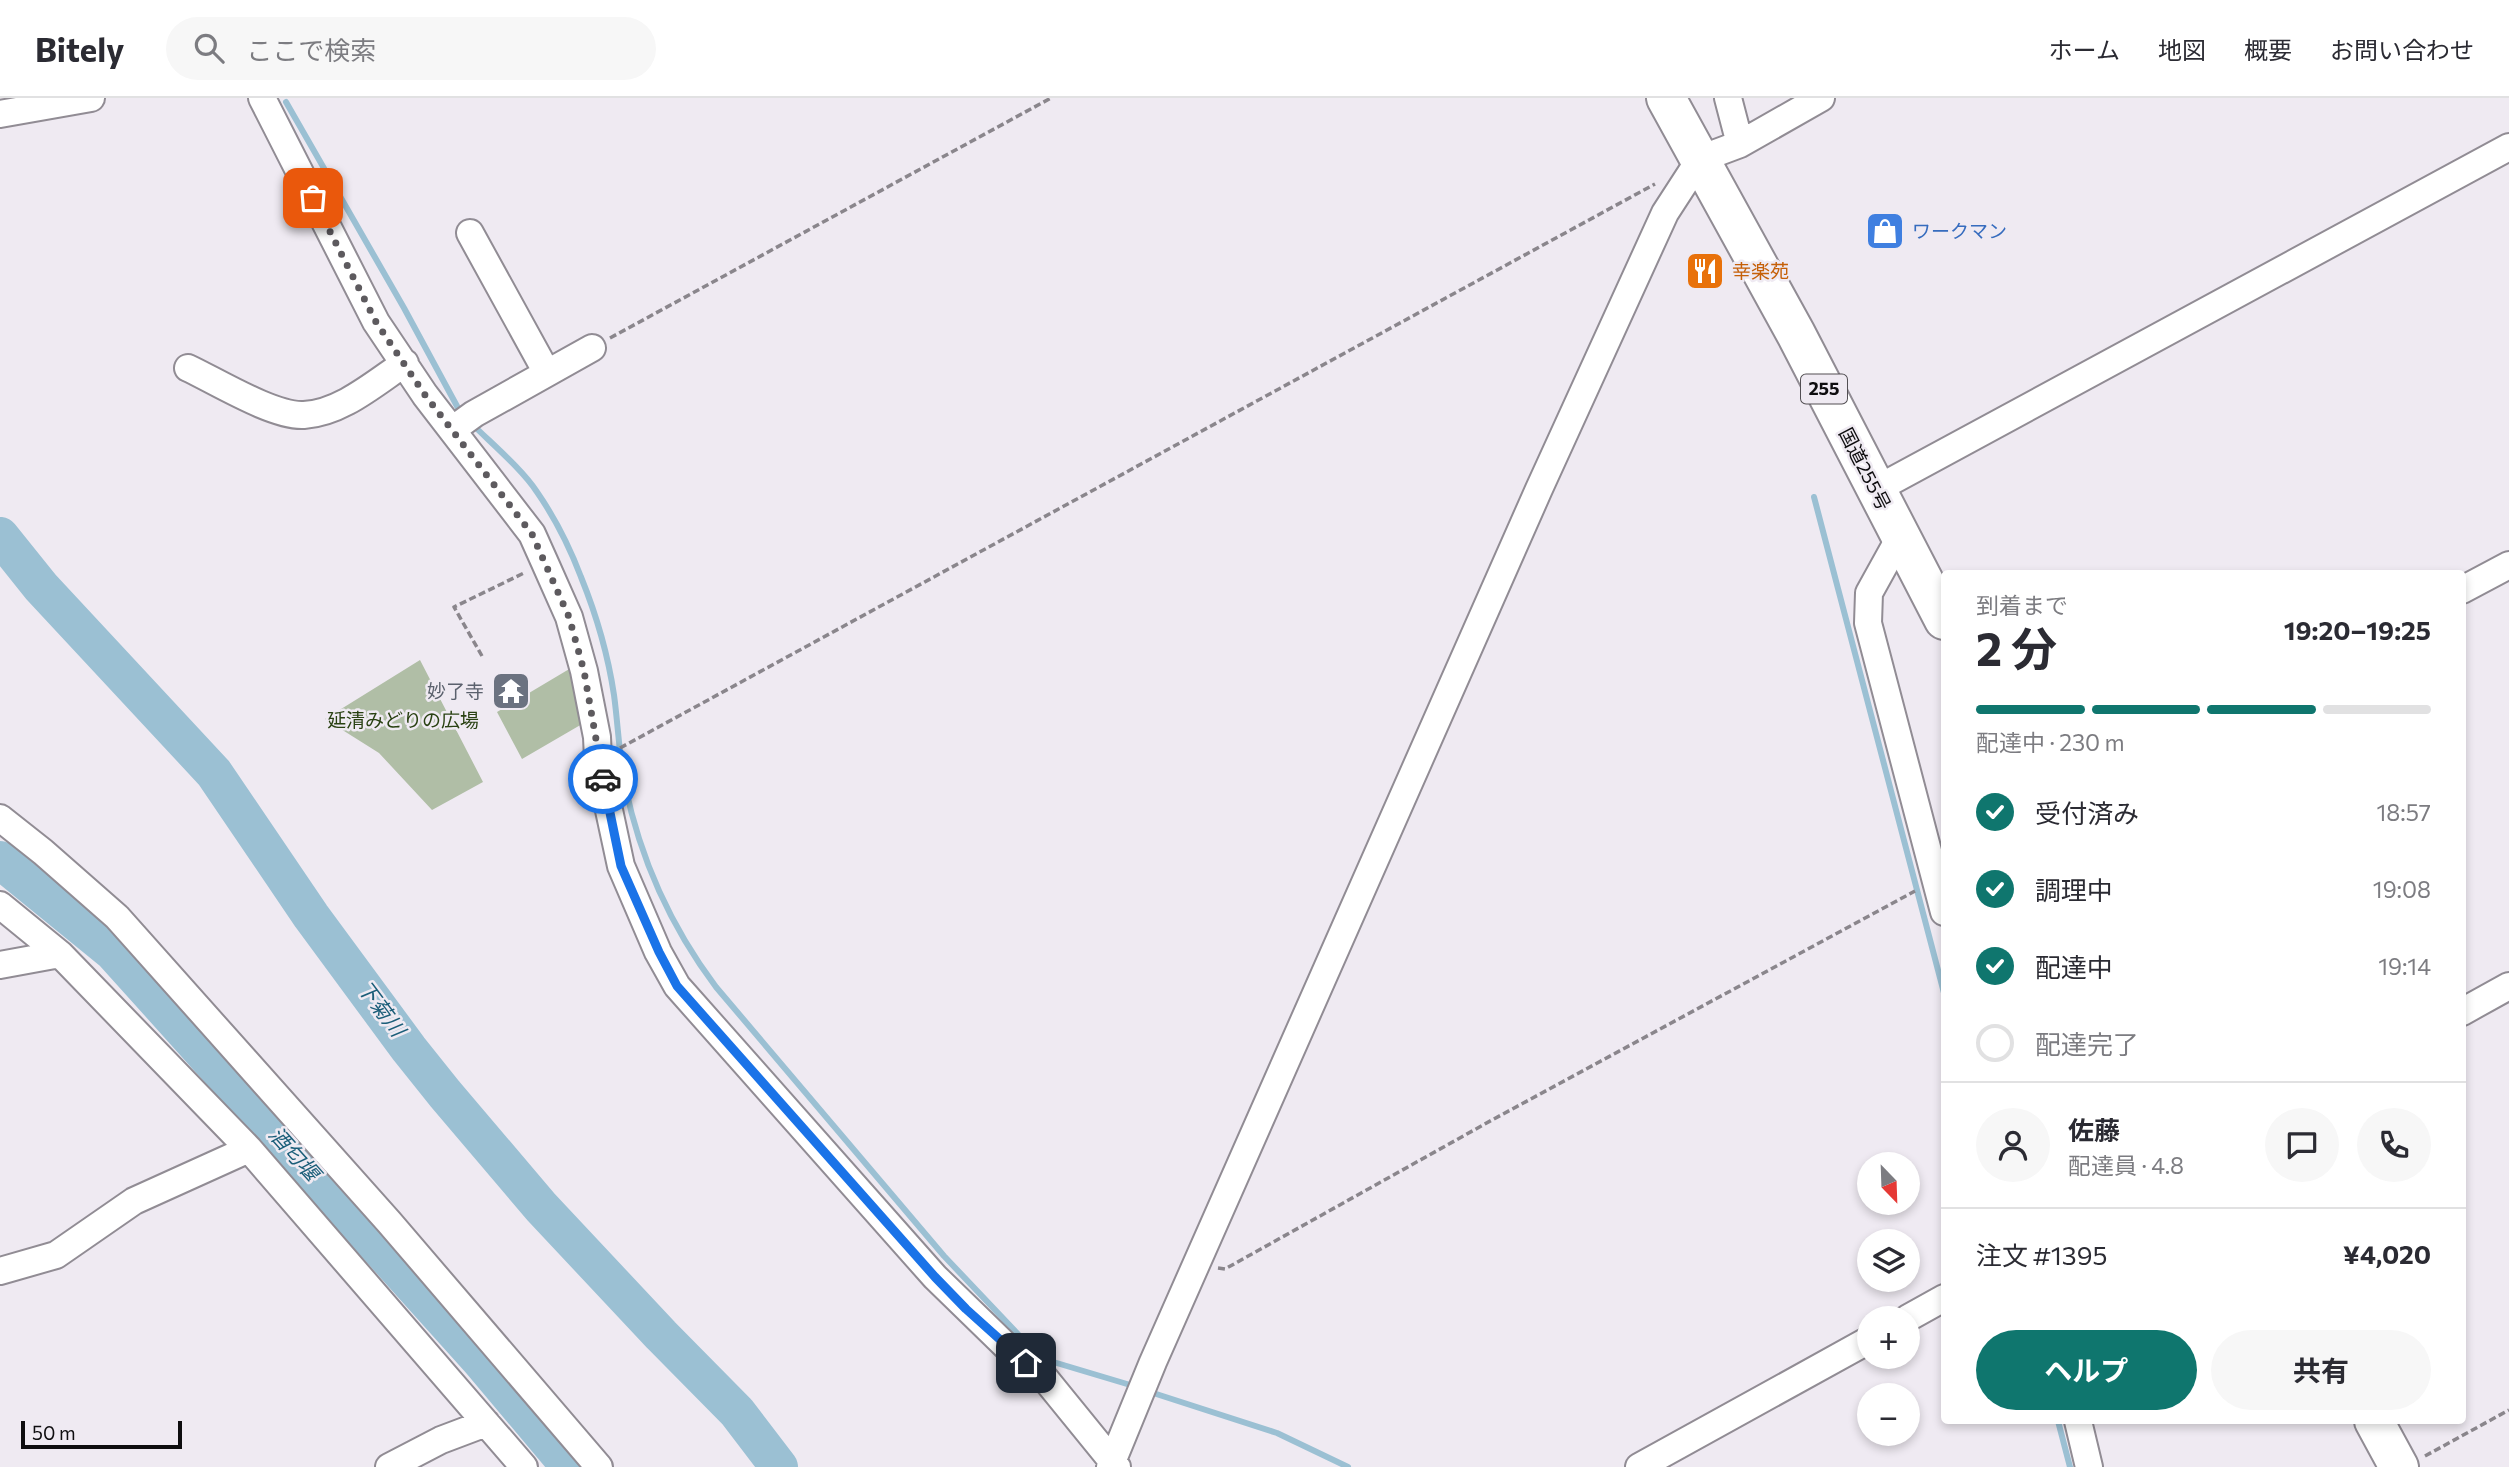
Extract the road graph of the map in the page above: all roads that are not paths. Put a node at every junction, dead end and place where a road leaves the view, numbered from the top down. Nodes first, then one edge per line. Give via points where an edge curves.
1 (91, 98) edge
2 (262, 98) edge
3 (1666, 98) edge
4 (1728, 98) edge
5 (1821, 98) edge
6 (0, 114) edge
7 (1740, 144) junction
8 (2509, 147) edge
9 (1700, 159) junction
10 (470, 233) dead end
11 (592, 348) road end
12 (404, 363) junction
13 (188, 368) dead end
14 (547, 373) junction
15 (461, 423) junction
16 (1875, 490) junction
17 (1900, 537) junction
18 (2509, 565) edge
19 (2466, 588) edge
20 (1941, 614) edge
21 (0, 818) edge
22 (1933, 881) edge
23 (1941, 904) edge
24 (0, 905) edge
25 (60, 954) junction
26 (0, 965) edge
27 (2509, 986) edge
28 (2466, 1010) edge
29 (249, 1149) junction
30 (0, 1271) edge
31 (1941, 1300) edge
32 (1920, 1311) edge
33 (1857, 1347) edge
34 (486, 1423) junction
35 (2079, 1424) edge
36 (2376, 1424) edge
37 (2408, 1464) edge
38 (1113, 1465) edge
39 (389, 1467) edge
40 (524, 1467) edge
41 (599, 1467) edge
42 (1639, 1467) edge
43 (2090, 1467) edge

1 - 6 street
2 - 12 street via 376,322
3 - 9 highway, 国道255号 / 255
4 - 7 street
5 - 7 street
7 - 9 street
8 - 16 street
9 - 16 highway, 国道255号 / 255
9 - 38 street via 1665,213 1539,489 1153,1362
10 - 14 street
11 - 14 street
12 - 13 street via 331,409 304,415 270,408
12 - 15 street
14 - 15 street
15 - 38 street via 532,534 569,617 584,671 621,866 677,986 935,1277 1043,1376
16 - 17 highway, 国道255号 / 255
17 - 20 highway, 国道255号 / 255
17 - 22 street via 1869,593 1868,623
18 - 19 street
21 - 41 street via 117,917 389,1222
22 - 23 street
24 - 25 street
25 - 26 street
25 - 29 street
27 - 28 street
29 - 30 street via 134,1201 56,1255
29 - 34 street
31 - 32 street
33 - 42 street
34 - 39 street
34 - 40 street
35 - 43 street
36 - 37 highway

